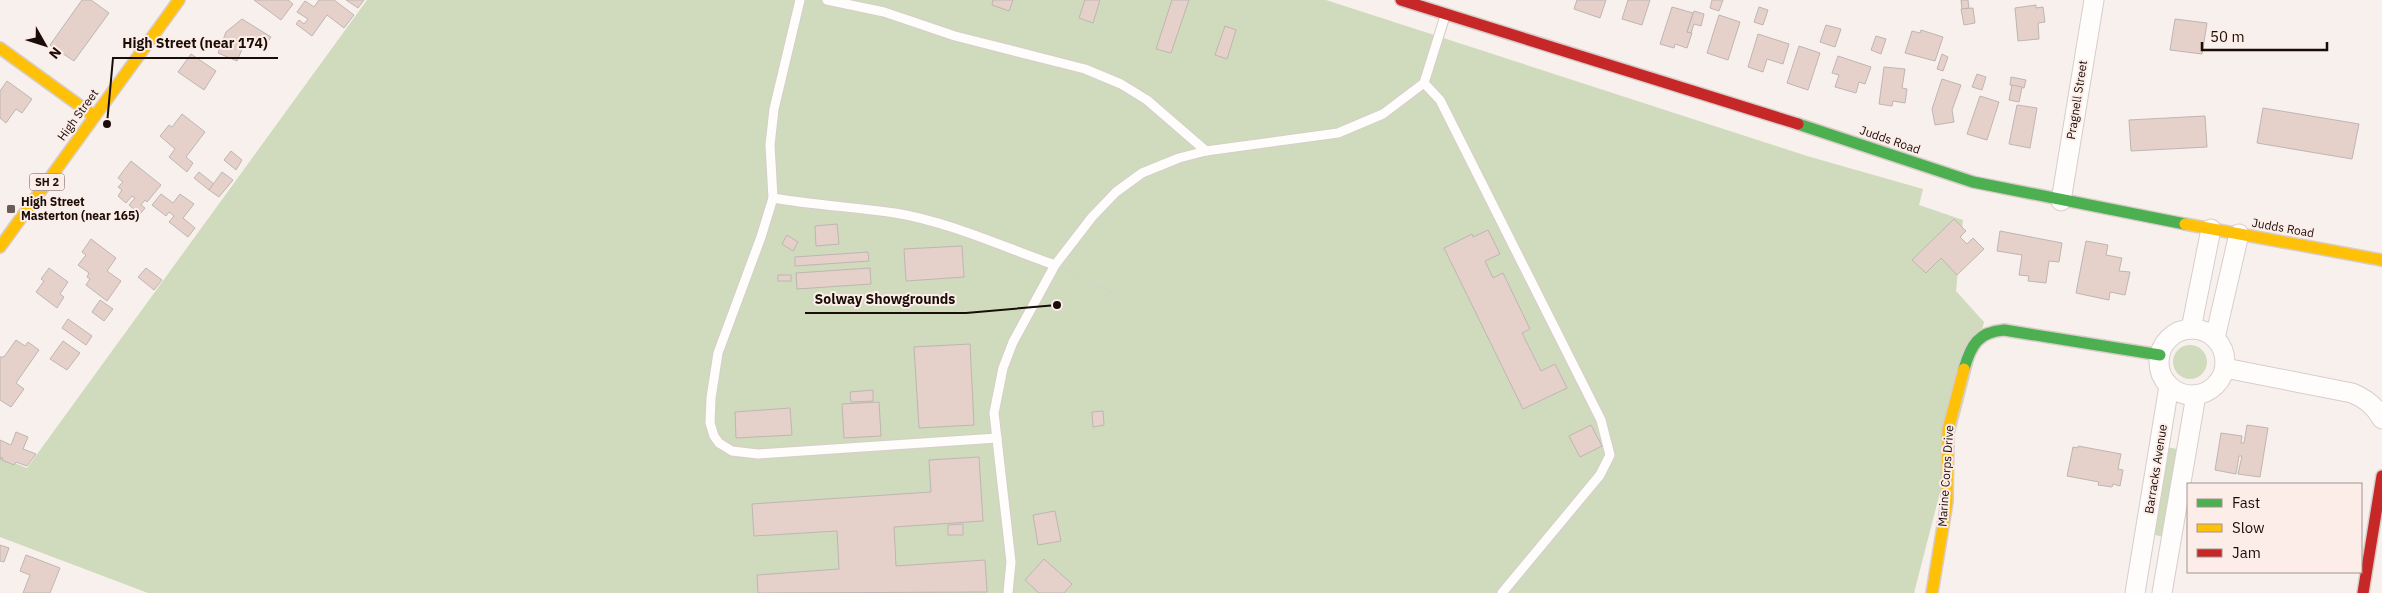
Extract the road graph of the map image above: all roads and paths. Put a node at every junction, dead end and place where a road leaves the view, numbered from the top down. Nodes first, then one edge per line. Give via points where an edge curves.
1 (179, 0) edge
2 (800, 0) edge
3 (827, 0) edge
4 (1401, 0) edge
5 (2094, 0) edge
6 (1445, 14) junction
7 (0, 48) edge
8 (1424, 83) junction
9 (94, 116) junction
10 (1206, 151) junction
11 (773, 198) junction
12 (2061, 201) junction
13 (2211, 229) junction
14 (2239, 234) junction
15 (0, 247) edge
16 (2382, 260) edge
17 (1056, 265) junction
18 (1119, 296) dead end
19 (2190, 329) junction
20 (2215, 338) junction
21 (2160, 355) junction
22 (2224, 368) junction
23 (2169, 386) junction
24 (2196, 394) junction
25 (2382, 419) edge
26 (997, 438) junction
27 (2382, 476) edge
28 (2142, 553) junction
29 (2167, 556) junction
30 (1008, 593) edge
31 (1502, 593) edge
32 (1932, 593) edge
33 (2135, 593) edge
34 (2162, 593) edge
35 (2363, 593) edge

1 - 9 main road, High Street / SH 2
2 - 11 lane via 774,108 770,145
3 - 10 lane via 876,10 955,36 1085,69 1121,84 1147,100
4 - 6 main road, Judds Road
5 - 12 street, Pragnell Street
6 - 8 lane
6 - 12 main road, Judds Road via 1812,128 1964,179
7 - 9 main road
8 - 10 lane via 1383,114 1338,133
8 - 31 lane via 1440,100 1601,420 1610,455 1600,475
9 - 15 main road, High Street / SH 2
10 - 17 lane via 1142,173 1116,192 1092,217
11 - 17 lane via 918,219
11 - 26 lane via 718,353 710,422 719,443 732,451 758,454
12 - 13 main road, Judds Road
13 - 14 main road, Judds Road
13 - 19 street
14 - 16 main road, Judds Road
14 - 20 street
17 - 18 path
17 - 26 lane via 1002,368 994,413
19 - 20 street via 2201,330
19 - 21 street via 2171,336
20 - 22 street via 2224,351
21 - 23 street via 2159,367
21 - 32 main road, Marine Corps Drive via 2004,330 1992,331 1978,339 1969,351 1948,430 1947,502
22 - 24 street via 2219,381 2211,389
22 - 25 street via 2352,393 2367,400
23 - 24 street via 2179,392
23 - 28 street, Barracks Avenue
24 - 29 street, Barracks Avenue
26 - 30 lane via 1011,562
27 - 35 main road
28 - 29 street
28 - 33 street, Barracks Avenue
29 - 34 street, Barracks Avenue

